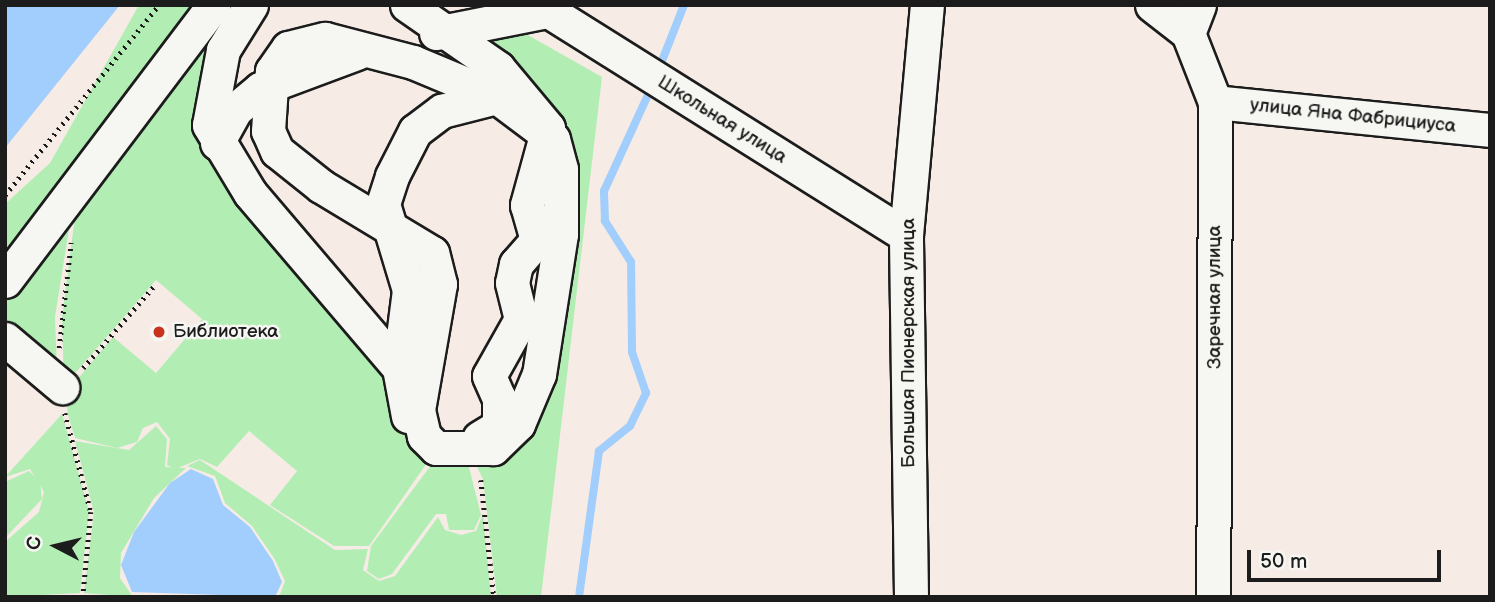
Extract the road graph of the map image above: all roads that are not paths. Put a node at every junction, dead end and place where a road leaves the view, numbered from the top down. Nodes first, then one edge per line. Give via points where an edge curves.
1 (214, 5) edge
2 (251, 5) edge
3 (407, 5) edge
4 (927, 5) edge
5 (1152, 5) edge
6 (543, 8) edge
7 (1193, 19) edge
8 (449, 31) junction
9 (372, 49) junction
10 (271, 84) junction
11 (497, 97) junction
12 (1215, 102) junction
13 (1490, 130) edge
14 (547, 135) junction
15 (217, 143) junction
16 (386, 222) junction
17 (905, 235) junction
18 (5, 281) edge
19 (5, 339) edge
20 (400, 368) junction
21 (70, 380) road end
22 (423, 430) junction
23 (911, 597) edge
24 (1213, 597) edge

1 - 18 street via 150,98
2 - 15 street via 223,50 209,125
3 - 8 street
4 - 17 street, Большая Пионерская улица
5 - 7 street
6 - 8 street
6 - 17 street, Школьная улица
7 - 12 street, Заречная улица
8 - 9 street
8 - 14 street via 498,68 548,128
9 - 10 street via 324,39 288,48
9 - 11 street
10 - 15 street via 234,110
10 - 16 street via 268,131 277,151 321,187
11 - 14 street
11 - 16 street via 442,111 415,131 383,204
12 - 13 street, улица Яна Фабрициуса
12 - 24 street, Заречная улица
14 - 22 street via 527,205 537,240 516,264 512,283 521,319 489,376 502,412 499,426 470,439
14 - 22 street via 561,169 561,234 539,374 517,424 493,448 436,448
15 - 20 street via 250,192
16 - 20 street via 405,263 409,290
16 - 22 street via 432,253 440,284 421,383
17 - 23 street, Большая Пионерская улица
19 - 21 street
20 - 22 street via 408,418

